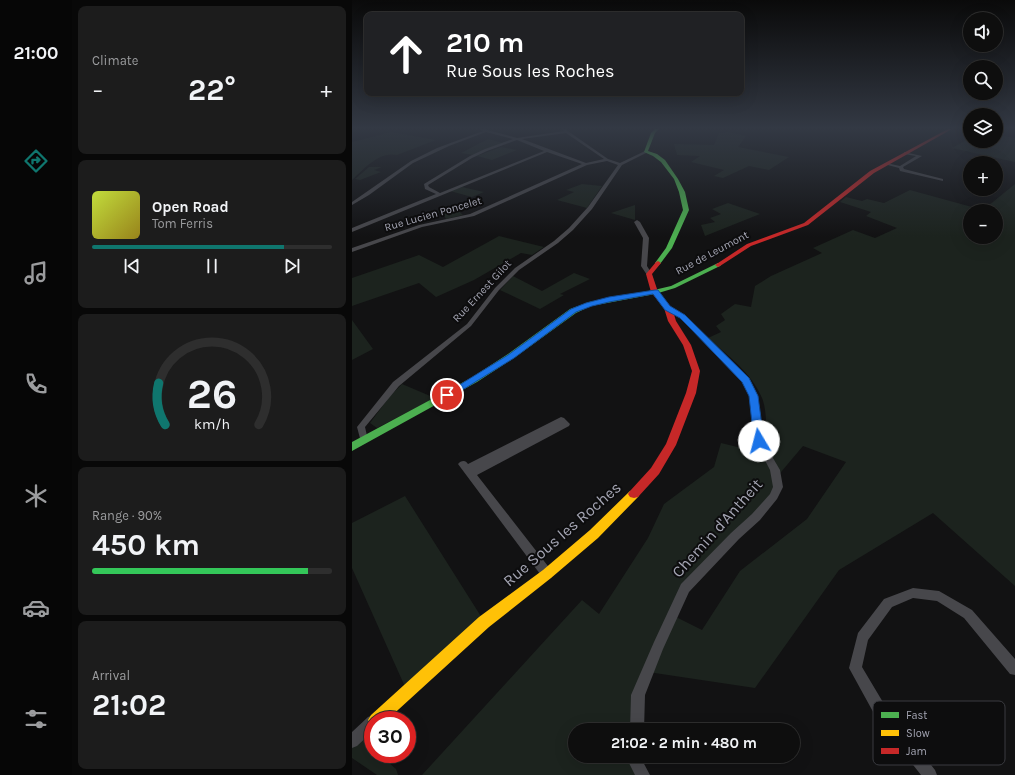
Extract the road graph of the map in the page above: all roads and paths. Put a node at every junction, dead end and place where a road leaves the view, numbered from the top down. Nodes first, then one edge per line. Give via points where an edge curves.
1 (407, 165) edge
2 (458, 165) edge
3 (511, 165) edge
4 (583, 165) edge
5 (619, 165) edge
6 (666, 165) edge
7 (884, 165) edge
8 (892, 165) edge
9 (904, 165) edge
10 (901, 167) junction
11 (941, 180) dead end
12 (439, 194) junction
13 (352, 204) edge
14 (637, 222) dead end
15 (352, 230) edge
16 (352, 250) edge
17 (649, 274) junction
18 (655, 292) junction
19 (668, 308) junction
20 (364, 440) junction
21 (352, 447) edge
22 (467, 469) junction
23 (547, 574) junction
24 (1015, 669) edge
25 (874, 701) edge
26 (386, 711) edge
27 (637, 723) edge
28 (364, 730) edge
29 (352, 741) edge
30 (636, 763) edge
31 (922, 765) edge
32 (642, 775) edge
33 (930, 775) edge

1 - 13 street
2 - 12 street via 426,185
3 - 12 street
4 - 16 street, Rue Lucien Poncelet via 472,215 421,226
5 - 20 street, Rue Ernest Gilot via 591,207 571,229 517,269 469,324 396,384 362,427
6 - 17 street via 682,192 686,210 669,248
7 - 18 street, Rue de Leumont via 806,224 749,245 708,271
8 - 10 street
9 - 10 street
10 - 11 street via 902,170
12 - 15 street
14 - 17 street via 646,238 644,266
17 - 18 street
18 - 19 street, Rue Sous les Roches
18 - 20 street, Rue de Leumont via 589,304 573,311 486,372
19 - 23 street, Rue Sous les Roches via 672,321 687,345 696,371 691,393 672,445 655,471 634,494 594,534
19 - 27 street, Chemin d'Antheit via 683,316 746,380 754,396 759,441 775,470 778,487 774,496 756,517 685,588 638,695
20 - 21 street, Rue de Leumont
22 - 22 street via 566,424 561,420
22 - 23 street
23 - 26 street, Rue Sous les Roches via 484,622
24 - 25 street via 968,614 940,596 913,593 888,603 862,637 854,668
28 - 29 street
30 - 32 street
31 - 33 street

